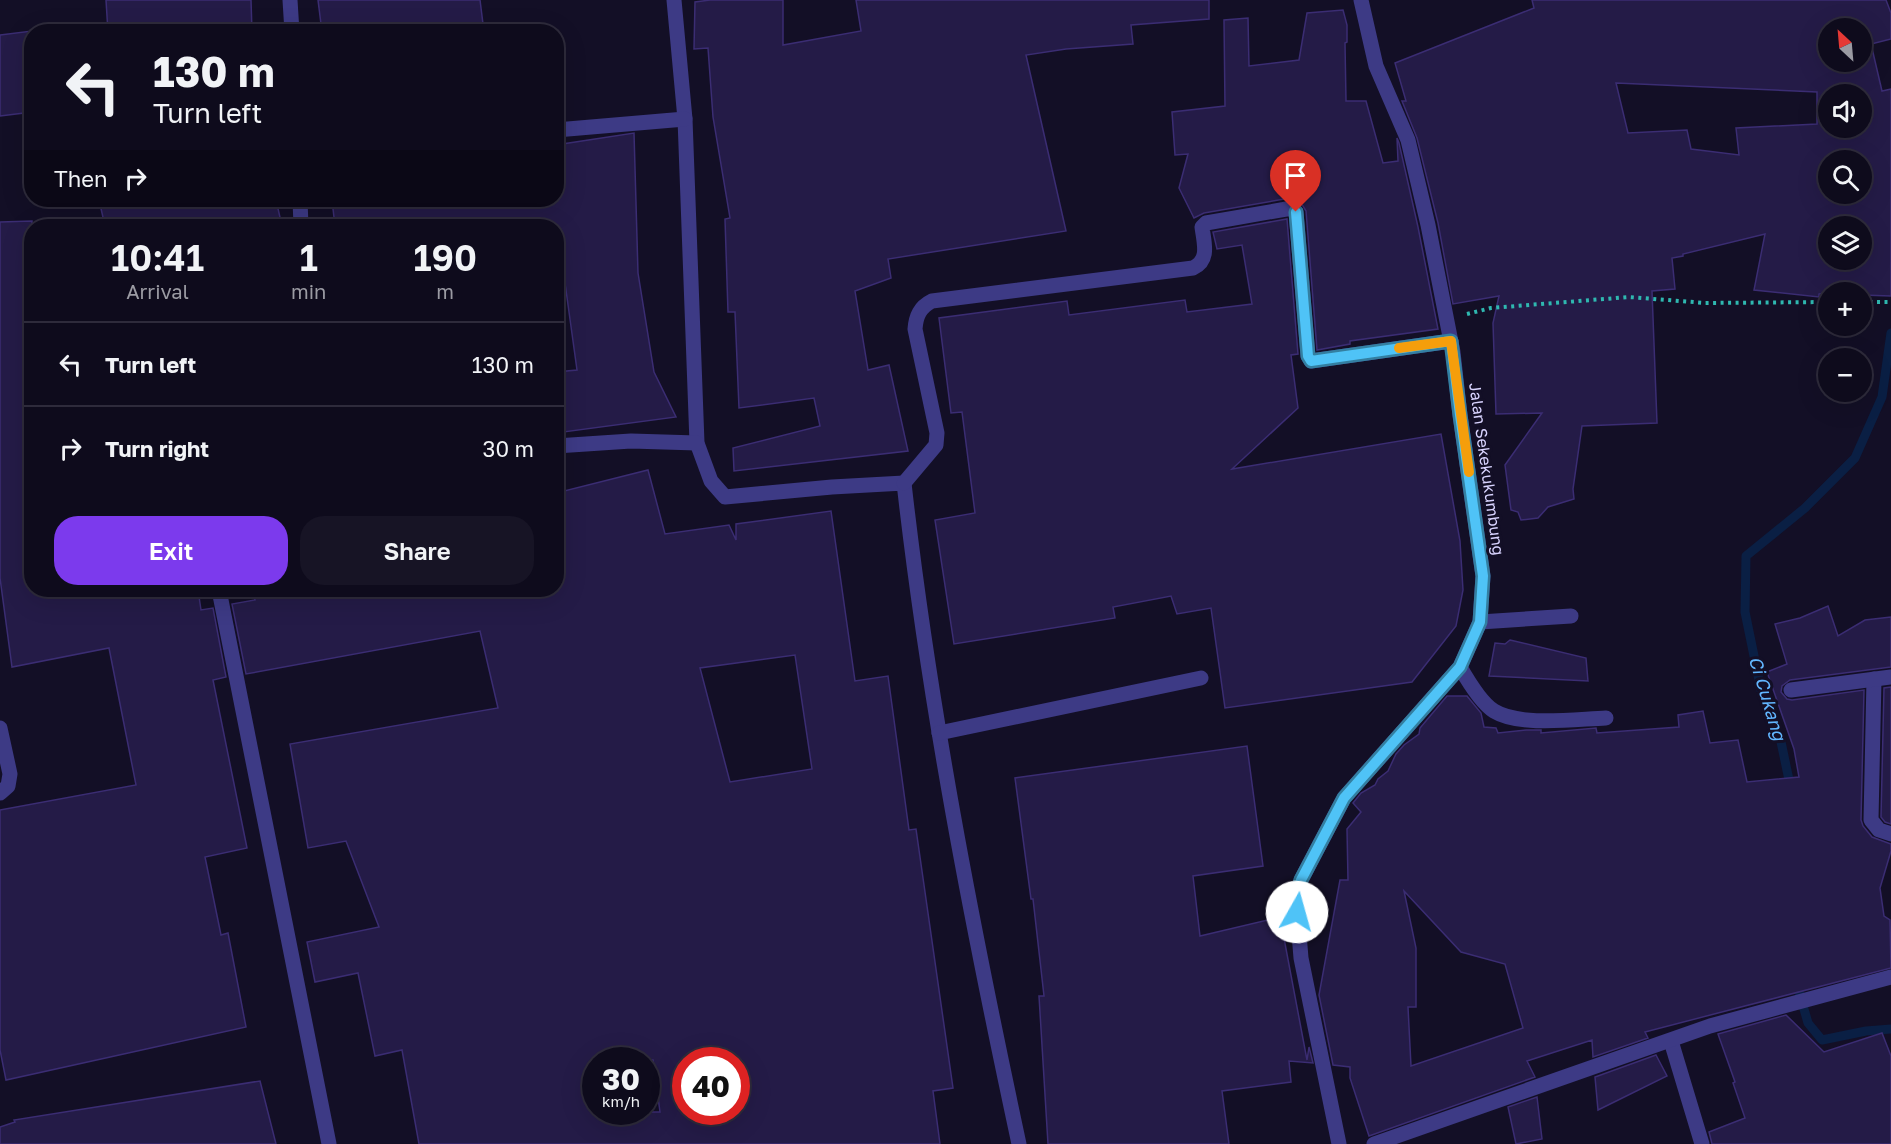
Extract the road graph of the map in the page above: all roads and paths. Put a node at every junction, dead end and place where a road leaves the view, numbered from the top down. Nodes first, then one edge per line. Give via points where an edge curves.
1 (290, 0) edge
2 (674, 0) edge
3 (1361, 0) edge
4 (292, 24) edge
5 (685, 119) junction
6 (564, 129) edge
7 (1818, 302) edge
8 (1872, 302) edge
9 (1891, 302) edge
10 (1446, 319) junction
11 (1451, 341) junction
12 (697, 443) junction
13 (564, 445) edge
14 (904, 483) junction
15 (220, 597) edge
16 (1571, 616) dead end
17 (1480, 622) junction
18 (1460, 667) junction
19 (1891, 677) edge
20 (1201, 678) dead end
21 (1874, 679) junction
22 (1791, 690) dead end
23 (1606, 718) dead end
24 (939, 733) junction
25 (1, 736) edge
26 (0, 793) edge
27 (1891, 834) edge
28 (1891, 977) edge
29 (1671, 1041) junction
30 (329, 1144) edge
31 (1019, 1144) edge
32 (1339, 1144) edge
33 (1374, 1144) edge
34 (1702, 1144) edge

1 - 4 street
2 - 5 street
3 - 10 street, Jalan Sekekukumbung via 1376,66 1408,140
5 - 6 street
5 - 12 street
7 - 10 path via 1705,303 1629,297 1491,308
8 - 9 path
10 - 11 street, Jalan Sekekukumbung
11 - 14 street via 1311,361 1296,212 1292,208 1206,223 1202,226 1205,257 1193,268 925,304 915,319 915,329 937,433 936,445
11 - 17 street, Jalan Sekekukumbung via 1483,576
12 - 13 street via 631,441
12 - 14 street via 711,482 725,497
14 - 24 street
15 - 30 street
16 - 17 street
17 - 18 street, Jalan Sekekukumbung
18 - 23 street via 1494,711 1522,720
18 - 32 street, Jalan Sekekukumbung via 1344,798 1296,897 1301,958
19 - 21 street
20 - 24 street
21 - 22 street
21 - 27 street via 1871,820 1879,830
24 - 31 street
25 - 26 street via 10,774 8,786
28 - 29 street via 1710,1026
29 - 33 street
29 - 34 street

